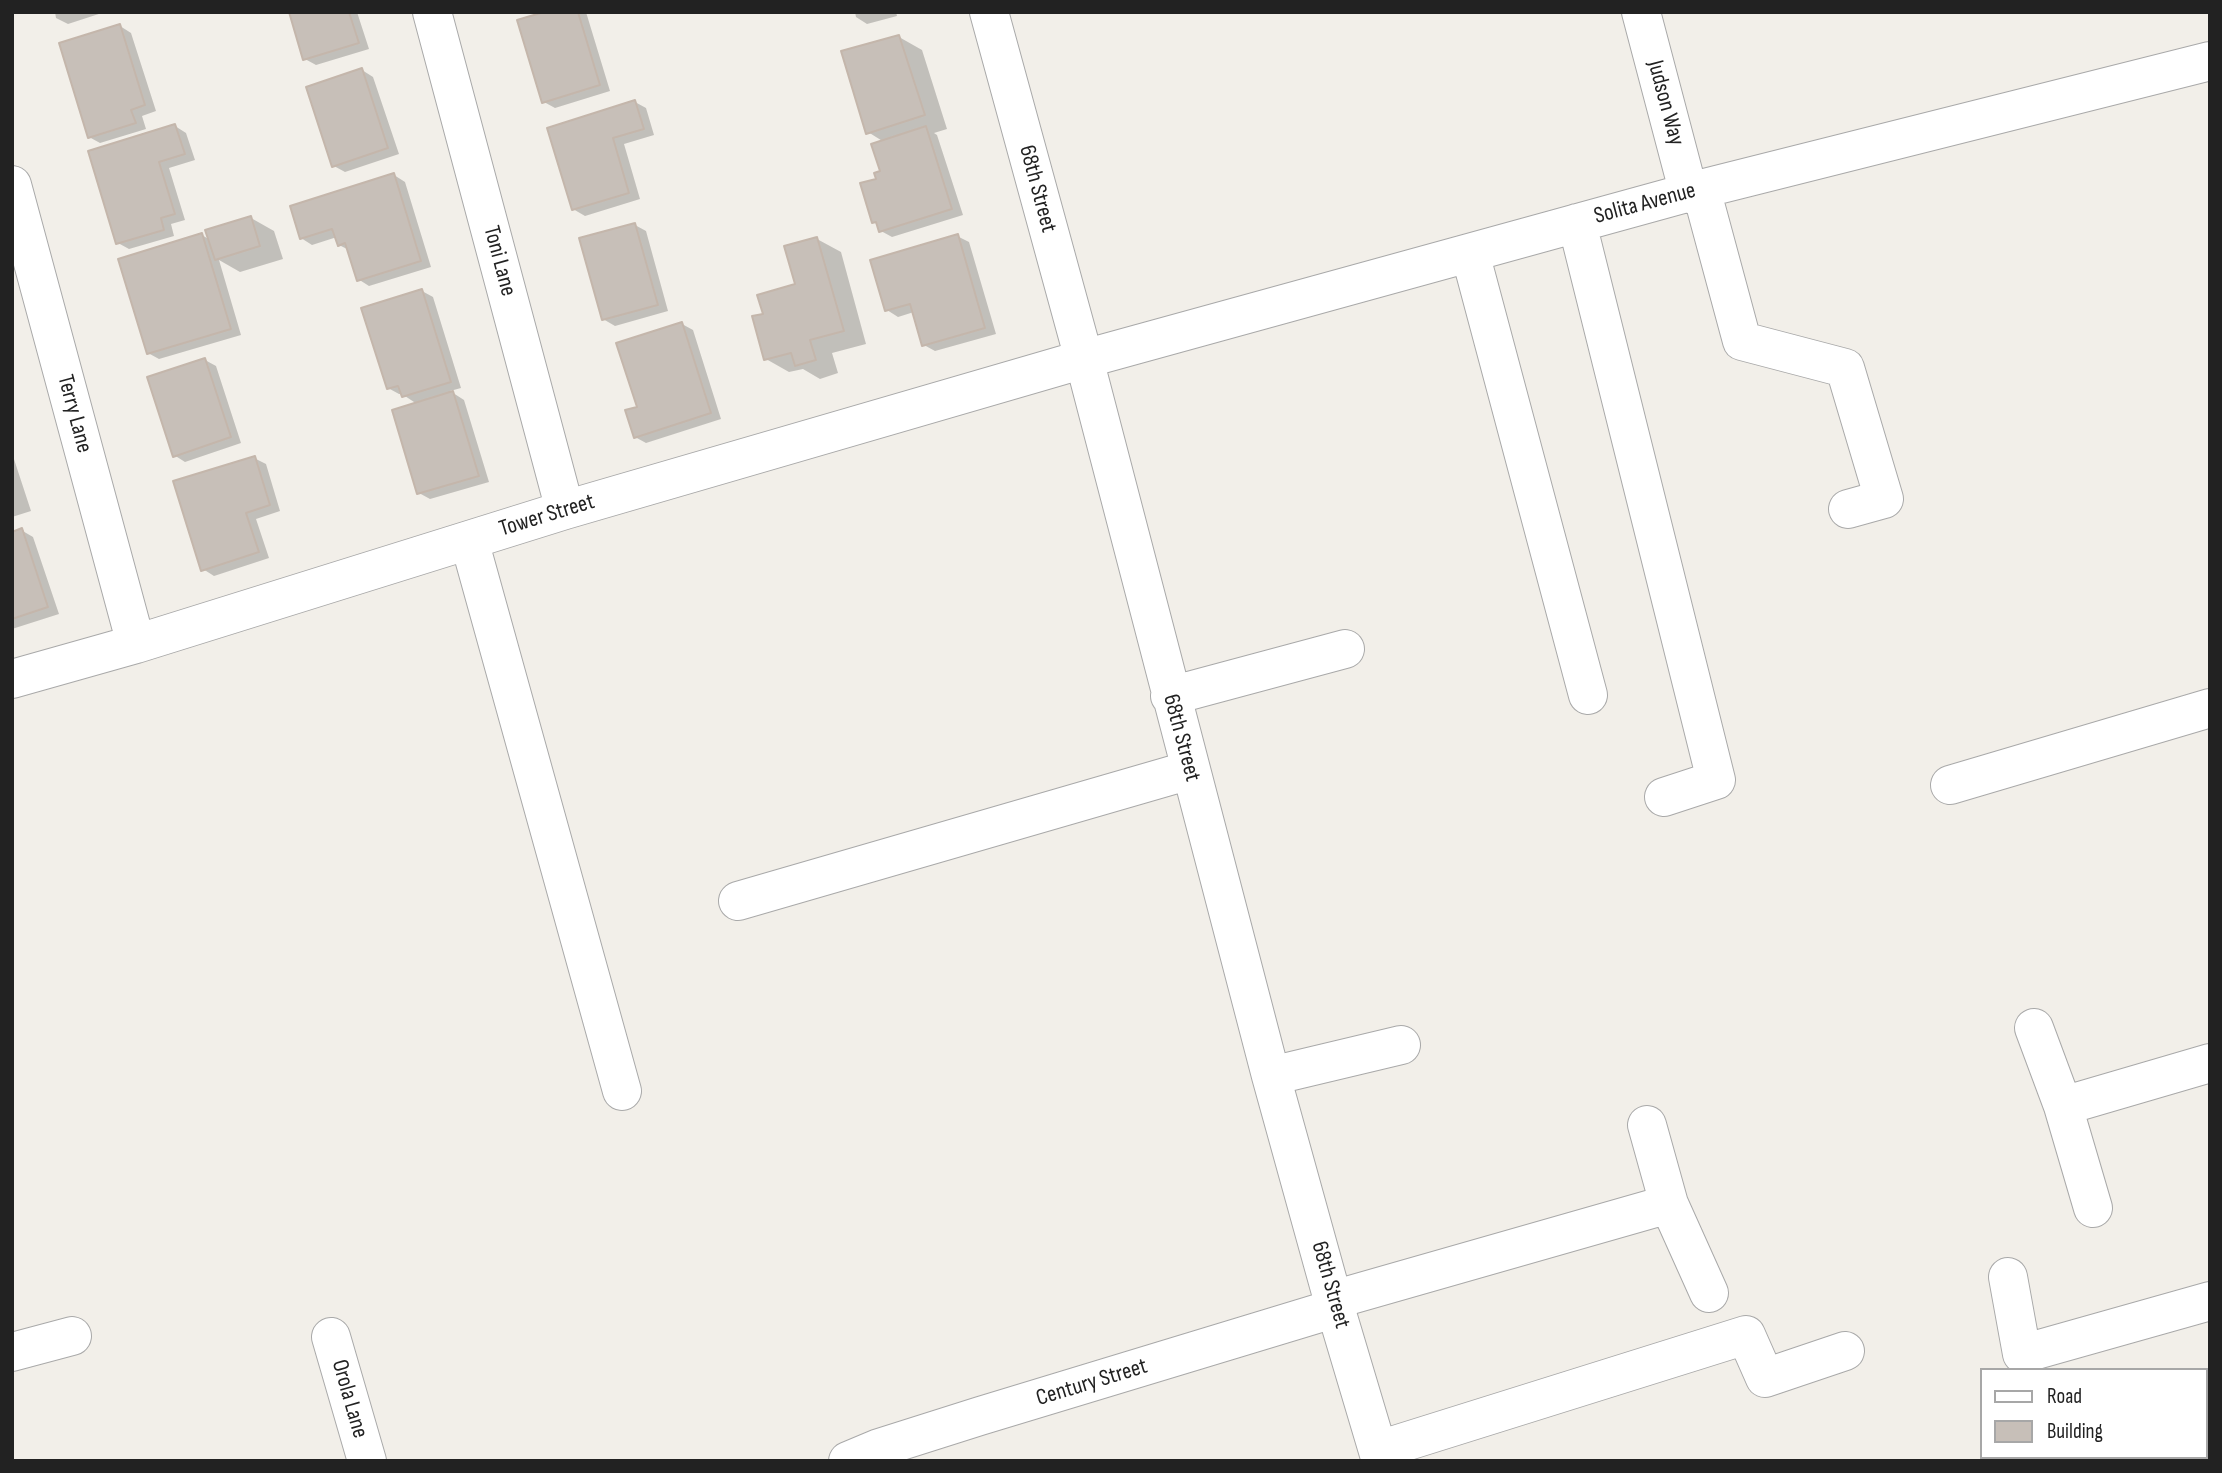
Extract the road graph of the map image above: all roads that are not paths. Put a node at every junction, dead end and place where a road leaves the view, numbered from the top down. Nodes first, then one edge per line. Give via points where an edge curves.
1 (432, 12) edge
2 (989, 12) edge
3 (1641, 12) edge
4 (2210, 61) edge
5 (12, 185) edge
6 (1695, 191) junction
7 (1577, 223) junction
8 (1470, 253) junction
9 (1084, 359) junction
10 (1848, 509) dead end
11 (565, 510) junction
12 (469, 540) junction
13 (136, 644) junction
14 (1345, 649) dead end
15 (12, 680) edge
16 (1588, 695) dead end
17 (1170, 696) junction
18 (2210, 708) edge
19 (1189, 770) junction
20 (1950, 785) dead end
21 (1664, 797) dead end
22 (738, 901) dead end
23 (2034, 1028) dead end
24 (1401, 1045) dead end
25 (2210, 1063) edge
26 (1271, 1076) junction
27 (622, 1090) dead end
28 (2063, 1106) junction
29 (1647, 1125) dead end
30 (1669, 1203) junction
31 (2092, 1208) dead end
32 (2008, 1277) dead end
33 (1709, 1293) dead end
34 (2210, 1301) edge
35 (1335, 1304) junction
36 (72, 1336) dead end
37 (331, 1337) dead end
38 (1845, 1351) dead end
39 (12, 1352) edge
40 (1380, 1456) edge
41 (367, 1461) edge
42 (848, 1461) edge

1 - 11 street, Toni Lane
2 - 9 street, 68th Street
3 - 6 street, Judson Way
4 - 6 street, Solita Avenue
5 - 13 street, Terry Lane
6 - 7 street, Solita Avenue
6 - 10 street, Judson Way via 1742,341 1845,368 1884,499
7 - 8 street, Solita Avenue
7 - 21 street via 1716,780
8 - 9 street, Solita Avenue
8 - 16 street
9 - 11 street, Tower Street
9 - 17 street, 68th Street
11 - 12 street, Tower Street
12 - 13 street, Tower Street
12 - 27 street
13 - 15 street, Tower Street
14 - 17 street
17 - 19 street, 68th Street
18 - 20 street
19 - 22 street
19 - 26 street, 68th Street
23 - 28 street
24 - 26 street
25 - 28 street
26 - 35 street, 68th Street
28 - 31 street
29 - 30 street
30 - 33 street
30 - 35 street, Century Street
32 - 34 street via 2022,1354
35 - 40 street, 68th Street
35 - 42 street, Century Street
36 - 39 street
37 - 41 street, Orola Lane
38 - 40 street via 1765,1378 1746,1335

